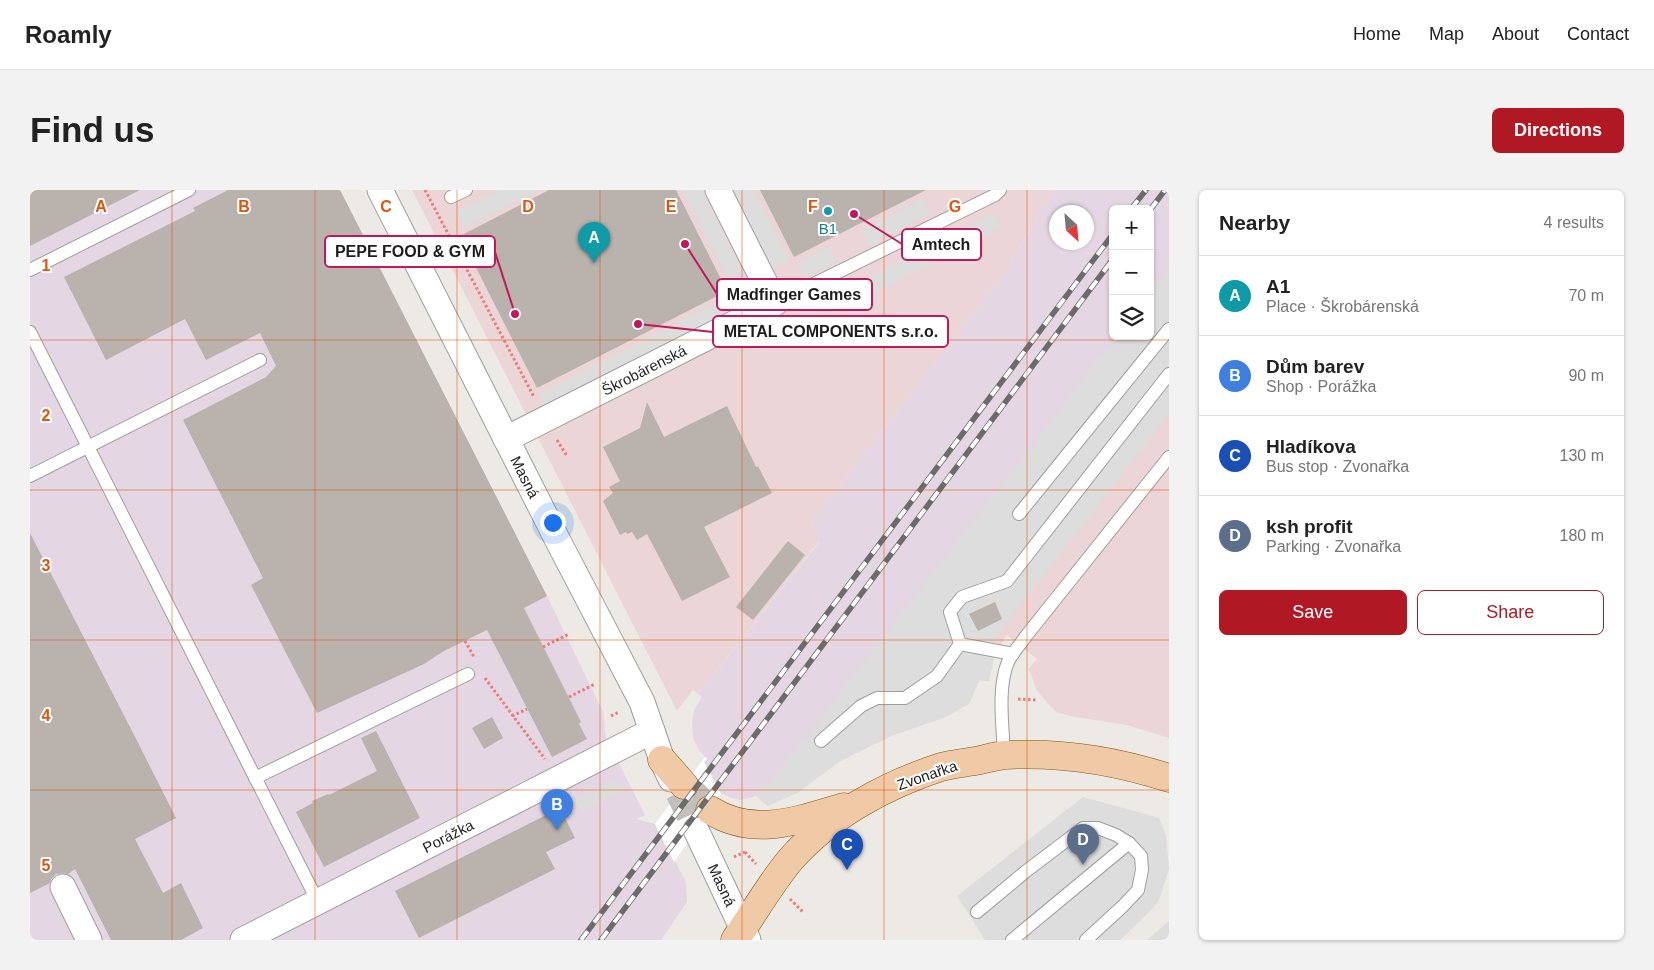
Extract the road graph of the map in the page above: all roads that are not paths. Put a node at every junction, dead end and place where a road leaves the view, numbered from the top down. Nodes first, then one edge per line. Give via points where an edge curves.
1 (189, 190) edge
2 (380, 190) edge
3 (466, 190) edge
4 (718, 190) edge
5 (1000, 190) edge
6 (451, 198) dead end
7 (30, 270) edge
8 (775, 303) junction
9 (1169, 329) edge
10 (30, 332) edge
11 (260, 360) dead end
12 (1169, 374) edge
13 (506, 440) junction
14 (88, 447) junction
15 (1169, 458) edge
16 (30, 476) edge
17 (1019, 514) dead end
18 (960, 644) junction
19 (1013, 654) junction
20 (468, 674) dead end
21 (652, 731) junction
22 (821, 741) dead end
23 (1004, 755) junction
24 (662, 760) joint
25 (255, 778) junction
26 (1169, 778) edge
27 (681, 789) tunnel mouth
28 (864, 800) junction
29 (703, 820) joint
30 (1129, 843) junction
31 (63, 887) dead end
32 (318, 902) junction
33 (977, 912) dead end
34 (742, 936) edge
35 (89, 940) edge
36 (243, 940) edge
37 (1012, 940) edge
38 (1086, 940) edge

1 - 7 lane
2 - 13 street, Masná
3 - 6 lane
4 - 8 street
5 - 8 lane
8 - 13 street, Škrobárenská
9 - 17 lane
10 - 14 lane
11 - 14 lane
12 - 18 lane via 1007,581 962,597 950,612
13 - 21 street, Masná via 642,702
14 - 16 lane
14 - 25 lane
15 - 19 lane
18 - 19 lane
18 - 22 lane via 937,676 905,698 877,698 861,706
19 - 23 lane via 1002,685
20 - 25 lane
21 - 24 street, Masná
21 - 32 street, Porážka
23 - 26 main road, Zvonařka via 1102,761
23 - 28 main road, Zvonařka via 943,767
24 - 27 main road
25 - 32 lane
28 - 29 main road via 773,825
28 - 34 main road, Zvonařka via 821,831 792,859 773,882
29 - 34 street, Masná
30 - 33 lane via 1098,828 1083,828
30 - 37 lane
30 - 38 lane via 1141,856 1138,890
31 - 35 street
32 - 36 street, Porážka

